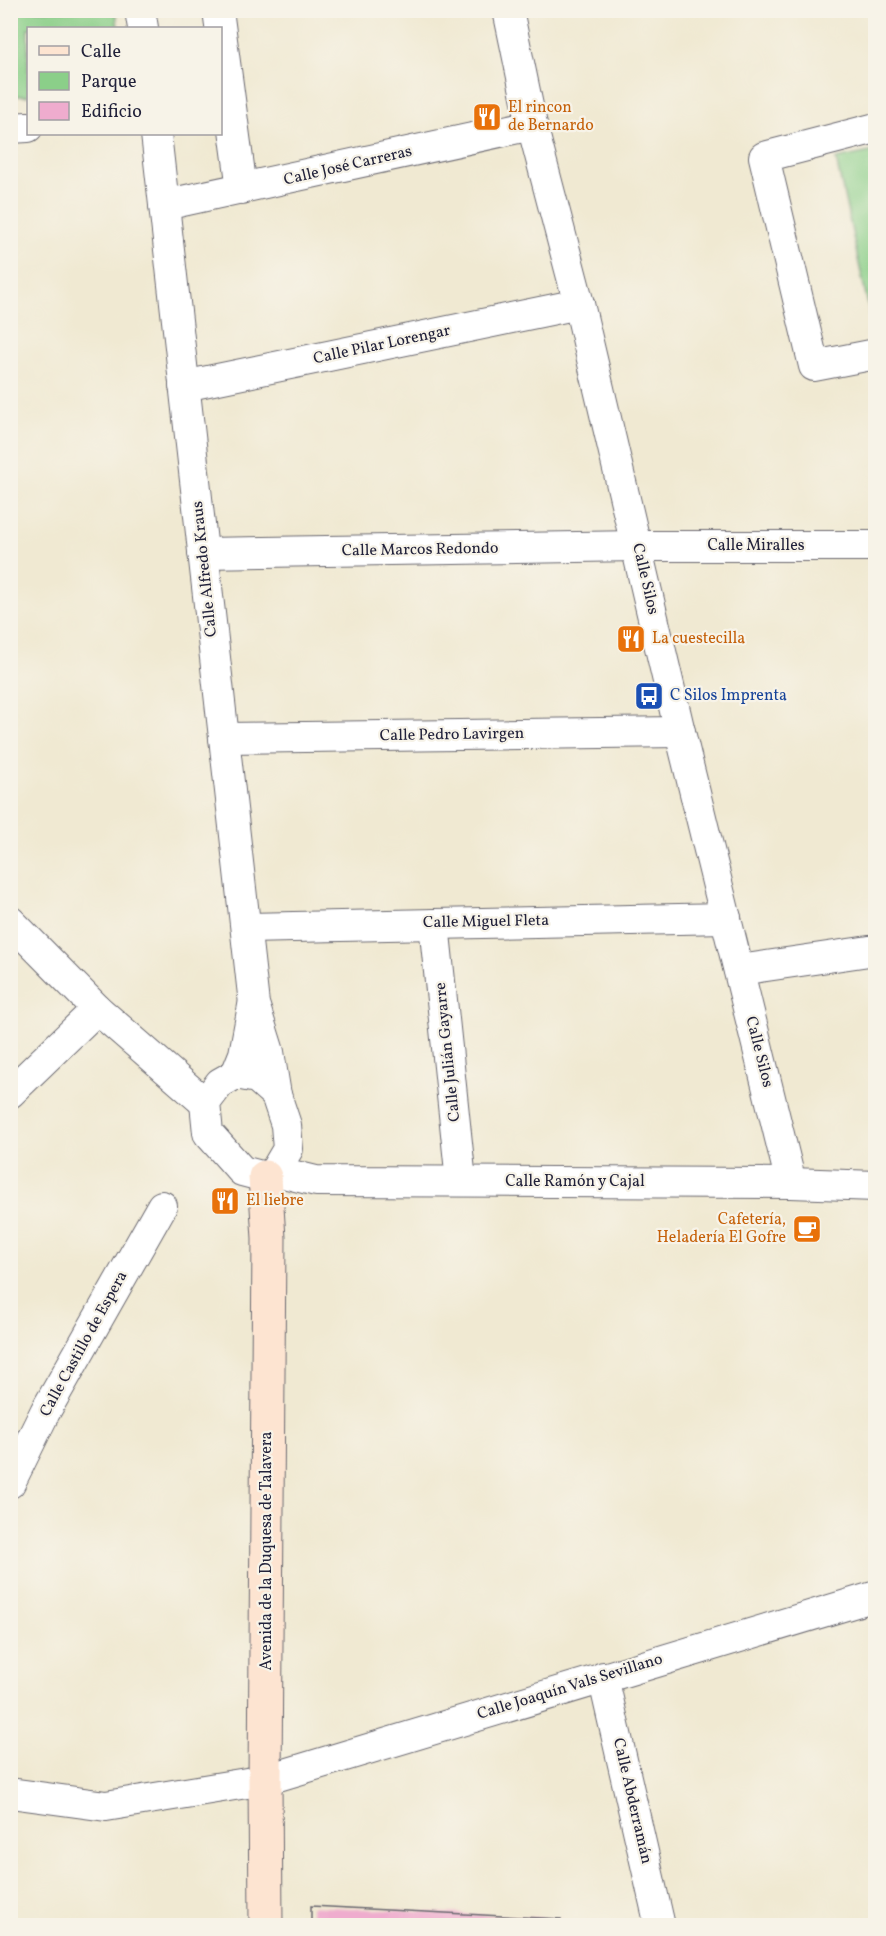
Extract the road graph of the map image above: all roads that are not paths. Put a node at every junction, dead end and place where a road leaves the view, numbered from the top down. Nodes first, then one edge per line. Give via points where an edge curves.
1 (140, 10) edge
2 (218, 10) edge
3 (508, 10) edge
4 (142, 27) edge
5 (219, 27) edge
6 (222, 64) edge
7 (225, 104) edge
8 (532, 125) junction
9 (27, 127) edge
10 (10, 128) edge
11 (876, 128) edge
12 (156, 135) edge
13 (242, 189) junction
14 (164, 205) junction
15 (579, 304) junction
16 (876, 354) edge
17 (184, 386) junction
18 (637, 546) junction
19 (876, 546) edge
20 (203, 554) junction
21 (680, 732) junction
22 (224, 738) junction
23 (726, 918) junction
24 (10, 921) edge
25 (434, 924) junction
26 (246, 928) junction
27 (876, 950) edge
28 (739, 970) junction
29 (254, 1004) junction
30 (97, 1009) junction
31 (236, 1074) junction
32 (10, 1093) edge
33 (276, 1095) junction
34 (205, 1104) junction
35 (270, 1174) junction
36 (461, 1182) junction
37 (791, 1183) junction
38 (876, 1186) edge
39 (162, 1206) dead end
40 (10, 1483) edge
41 (876, 1596) edge
42 (603, 1677) junction
43 (265, 1780) junction
44 (10, 1793) edge
45 (266, 1926) edge
46 (660, 1926) edge

1 - 4 street
2 - 5 street
3 - 8 street, Calle Silos
6 - 7 street
7 - 13 street
8 - 13 street, Calle José Carreras
8 - 15 street, Calle Silos
9 - 10 street
11 - 16 street via 764,157 814,366
12 - 14 street, Calle Alfredo Kraus
13 - 14 street, Calle José Carreras
14 - 17 street, Calle Alfredo Kraus
15 - 17 street, Calle Pilar Lorengar
15 - 18 street, Calle Silos
17 - 20 street, Calle Alfredo Kraus
18 - 19 street, Calle Miralles
18 - 20 street, Calle Marcos Redondo
18 - 21 street, Calle Silos
20 - 22 street, Calle Alfredo Kraus
21 - 22 street, Calle Pedro Lavirgen
21 - 23 street, Calle Silos
22 - 26 street, Calle Alfredo Kraus
23 - 25 street, Calle Miguel Fleta
23 - 28 street, Calle Silos
24 - 30 street
25 - 26 street, Calle Miguel Fleta
25 - 36 street, Calle Julián Gayarre
26 - 29 street, Calle Alfredo Kraus
27 - 28 street
28 - 37 street, Calle Silos
29 - 31 street
29 - 33 street via 269,1052
30 - 32 street
30 - 34 street
31 - 33 street via 257,1078
31 - 34 street via 220,1083
33 - 35 street via 286,1125 288,1149
34 - 35 street via 208,1133 242,1171
35 - 36 street, Calle Ramón y Cajal via 316,1181
35 - 43 street, Avenida de la Duquesa de Talavera
36 - 37 street, Calle Ramón y Cajal
37 - 38 street, Calle Ramón y Cajal
39 - 40 street, Calle Castillo de Espera via 45,1412
41 - 42 street, Calle Joaquín Vals Sevillano
42 - 43 street, Calle Joaquín Vals Sevillano
42 - 46 street, Calle Abderramán
43 - 44 street, Calle Joaquín Vals Sevillano via 106,1806
43 - 45 street, Avenida de la Duquesa de Talavera

